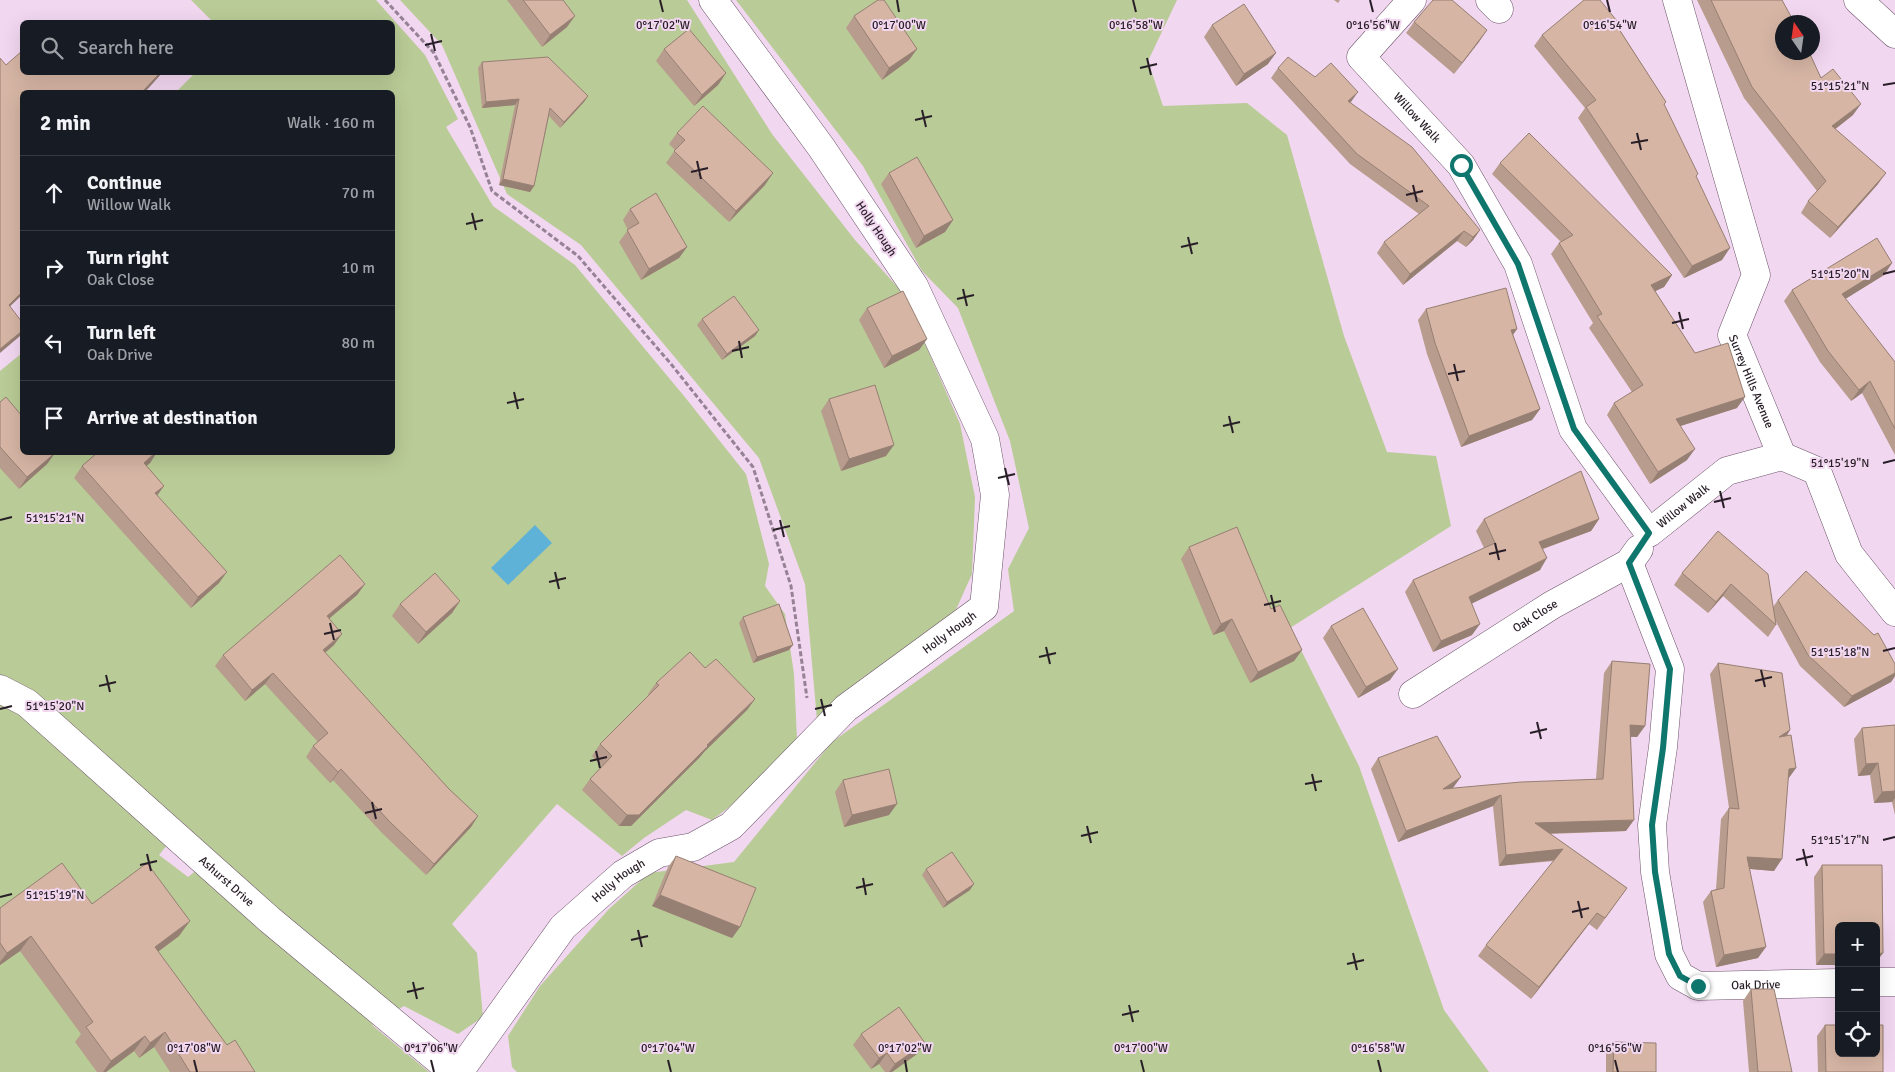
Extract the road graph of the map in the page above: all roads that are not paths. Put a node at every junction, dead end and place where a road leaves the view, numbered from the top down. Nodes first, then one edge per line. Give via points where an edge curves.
1 (713, 0) edge
2 (1412, 0) edge
3 (1677, 0) edge
4 (1858, 0) edge
5 (1895, 34) edge
6 (1782, 456) junction
7 (1649, 533) junction
8 (1629, 563) junction
9 (1895, 612) edge
10 (0, 689) edge
11 (1413, 694) dead end
12 (1880, 982) edge
13 (1895, 982) edge
14 (1835, 983) edge
15 (453, 1072) edge
16 (459, 1072) edge

1 - 16 street, Holly Hough via 821,147 914,286 985,439 995,495 984,607 846,708 731,826 692,846 660,853 623,874 563,927
2 - 7 street, Willow Walk via 1361,57 1461,165 1518,264 1574,429
3 - 6 street, Surrey Hills Avenue via 1756,275 1732,335
4 - 5 street
6 - 7 street, Willow Walk via 1727,471
6 - 9 street via 1817,471 1849,554
7 - 8 street, Oak Close
8 - 11 street, Oak Close via 1552,605
8 - 14 street, Oak Drive via 1670,669 1652,825 1655,872 1669,954 1680,976 1698,986
10 - 15 street, Ashurst Drive via 27,703 270,920
12 - 13 street

